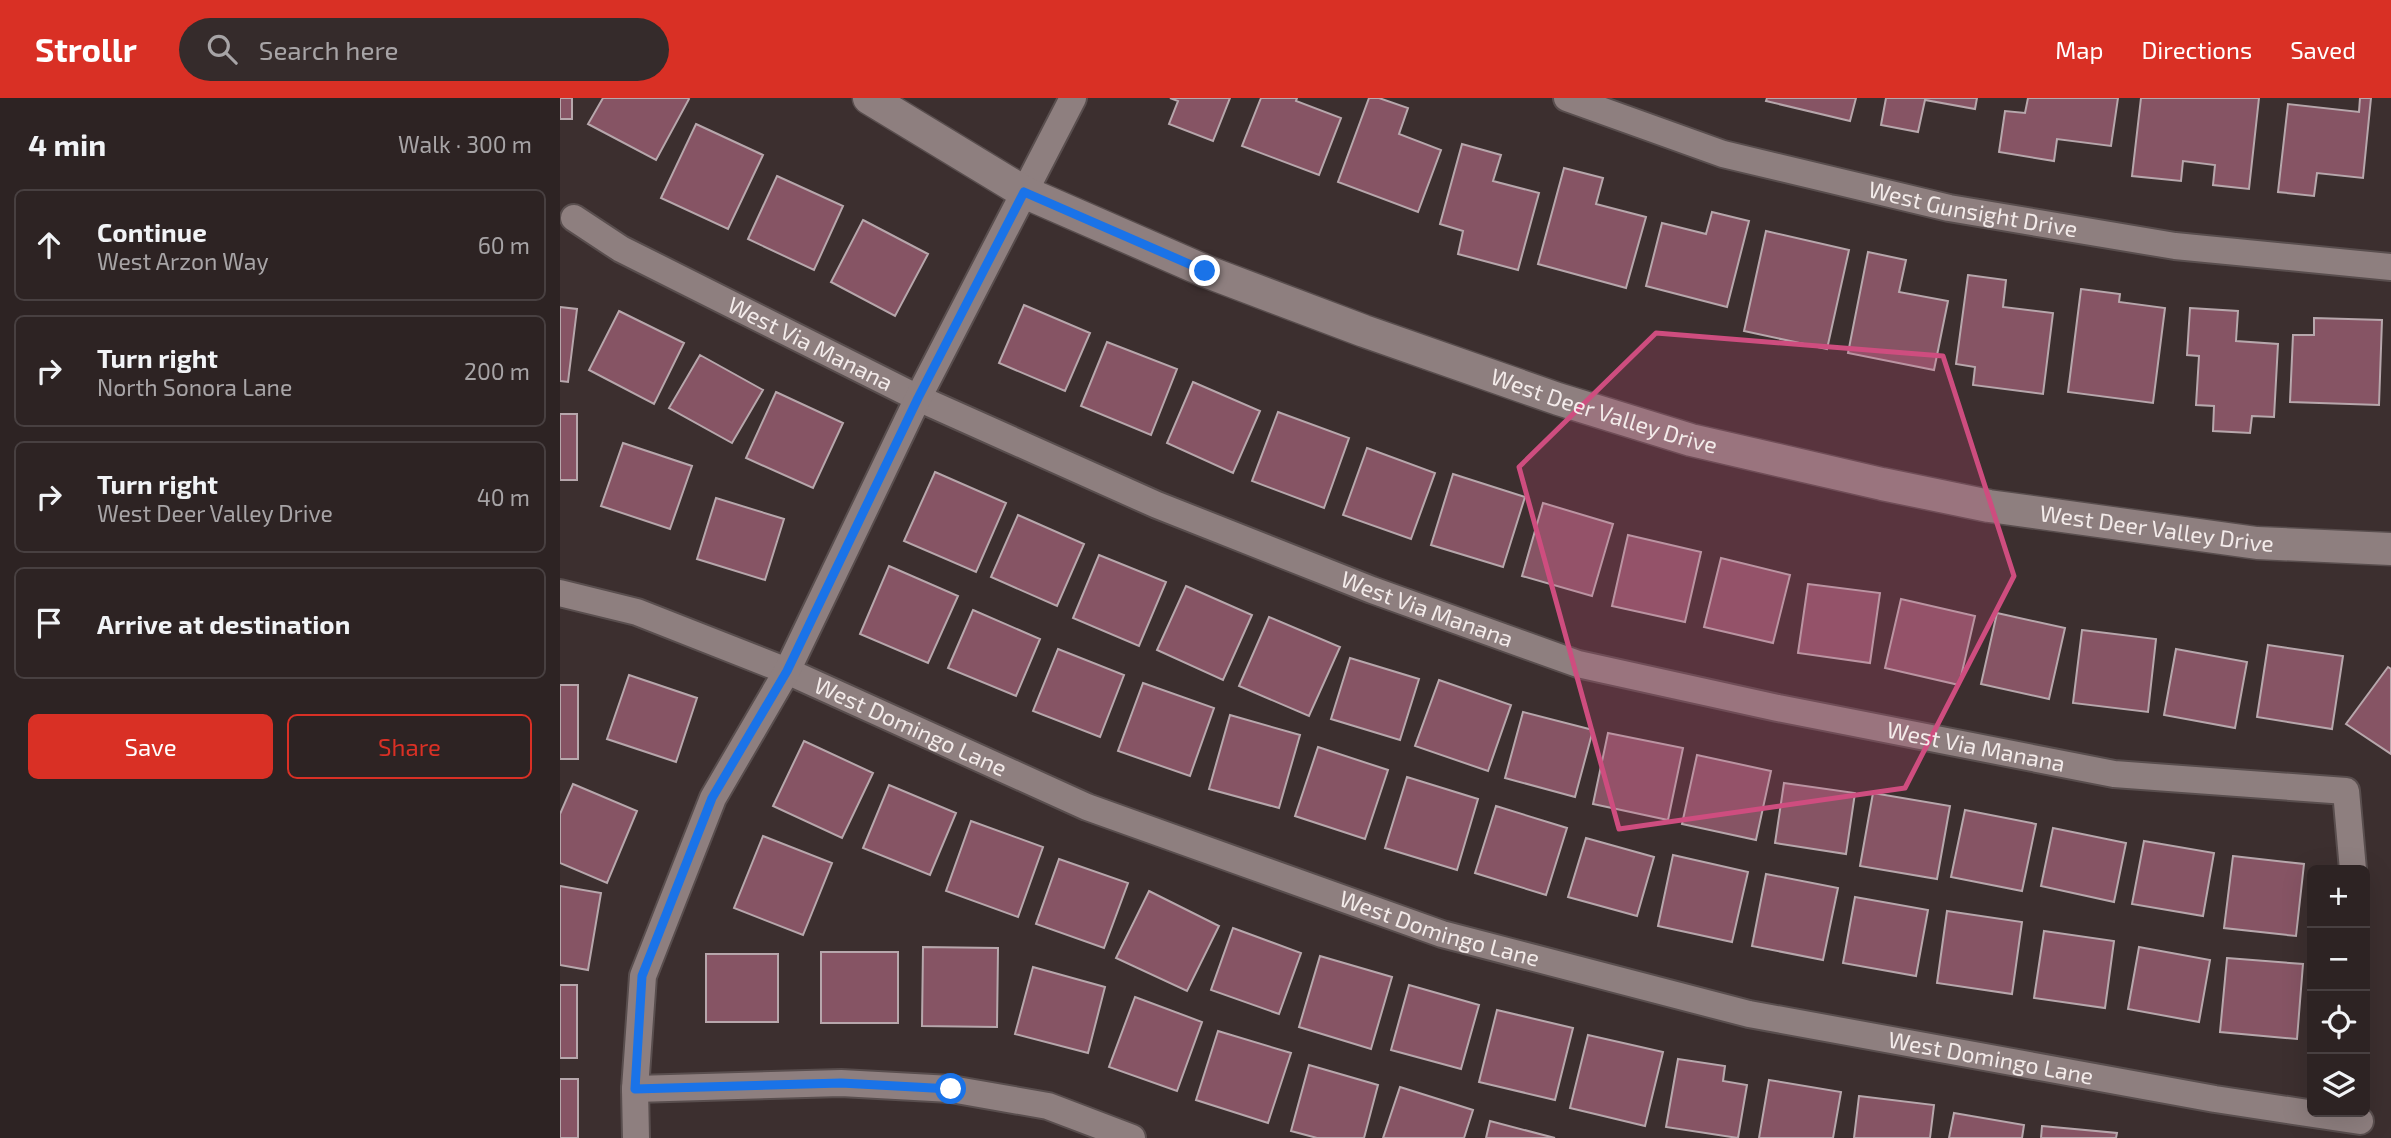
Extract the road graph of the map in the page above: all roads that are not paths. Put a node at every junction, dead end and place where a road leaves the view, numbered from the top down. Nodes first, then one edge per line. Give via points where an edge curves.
1 (869, 98) edge
2 (1073, 98) edge
3 (1567, 98) edge
4 (1024, 192) junction
5 (574, 218) dead end
6 (2391, 267) edge
7 (918, 398) junction
8 (2391, 549) edge
9 (560, 593) edge
10 (787, 671) junction
11 (2353, 865) edge
12 (635, 1089) junction
13 (2360, 1124) edge
14 (636, 1138) edge
15 (1132, 1138) edge

1 - 4 street, West Deer Valley Drive
2 - 4 street
3 - 6 street, West Gunsight Drive via 1723,154 1949,208 2175,246
4 - 7 street
4 - 8 street, West Deer Valley Drive via 1205,271 1364,331 1558,399 1691,439 1989,506 2257,543
5 - 7 street, West Via Manana via 621,249
7 - 10 street
7 - 11 street, West Via Manana via 1157,505 1372,590 1578,664 2113,774 2346,791
9 - 10 street, West Domingo Lane via 637,612
10 - 12 street via 712,798 642,976
10 - 13 street, West Domingo Lane via 1087,807 1442,934 1749,1014
12 - 14 street
12 - 15 street via 841,1083 951,1089 1048,1106

